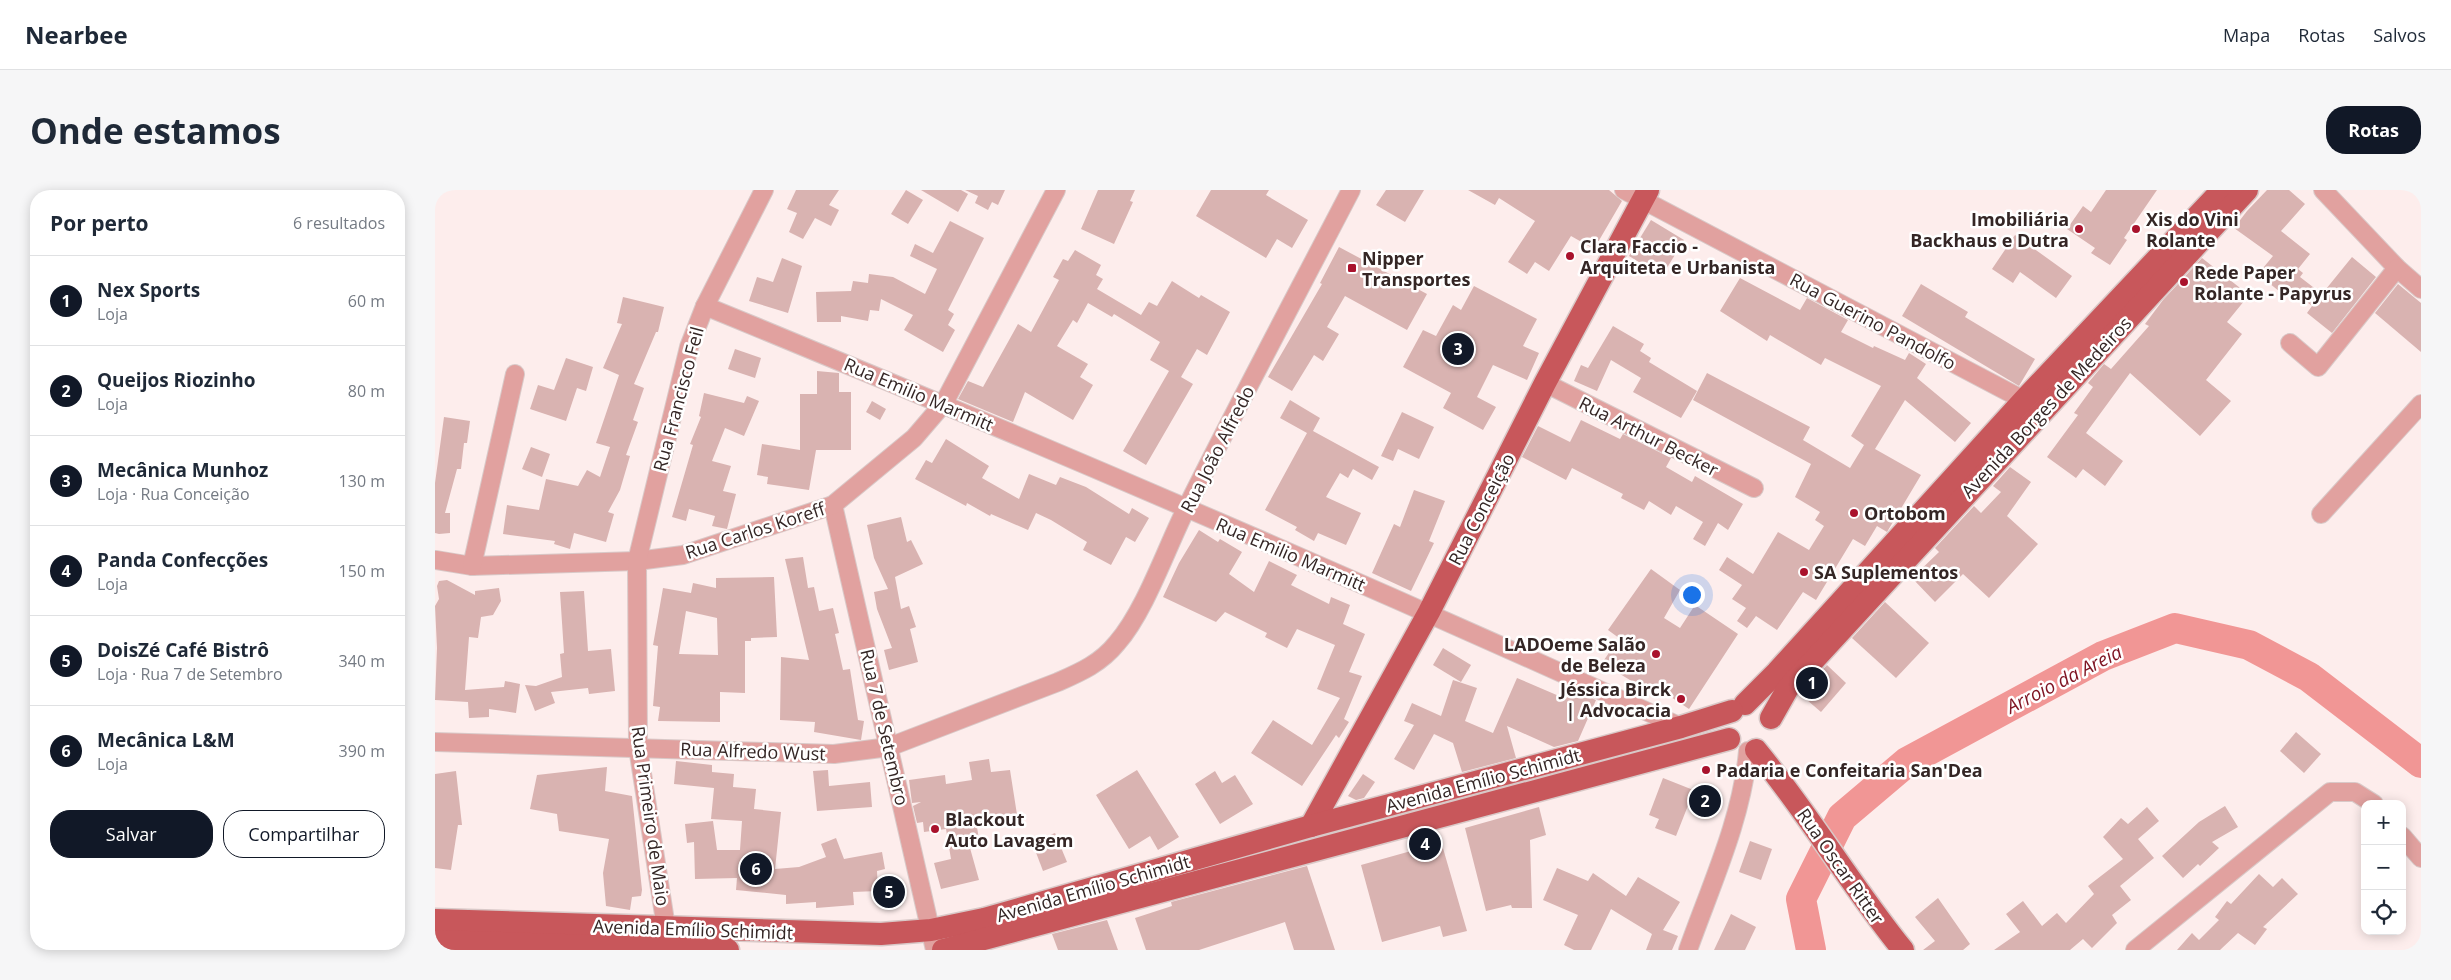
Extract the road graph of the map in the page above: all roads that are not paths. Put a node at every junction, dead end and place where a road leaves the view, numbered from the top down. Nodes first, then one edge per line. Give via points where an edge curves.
1 (764, 190) edge
2 (1057, 190) edge
3 (1351, 190) edge
4 (2222, 190) edge
5 (2247, 190) edge
6 (2323, 190) edge
7 (1638, 193) edge
8 (2213, 213) junction
9 (2397, 268) junction
10 (2421, 270) edge
11 (2421, 289) edge
12 (705, 306) junction
13 (2290, 343) dead end
14 (515, 374) dead end
15 (1545, 383) junction
16 (944, 403) junction
17 (2421, 404) edge
18 (2034, 405) junction
19 (1754, 488) dead end
20 (833, 505) junction
21 (1186, 509) junction
22 (2321, 514) dead end
23 (436, 560) dead end
24 (637, 561) junction
25 (471, 566) junction
26 (1429, 612) junction
27 (1057, 682) joint
28 (1739, 707) junction
29 (1771, 718) junction
30 (1681, 727) junction
31 (1729, 739) junction
32 (435, 742) edge
33 (889, 747) junction
34 (1758, 747) junction
35 (638, 748) junction
36 (1553, 761) junction
37 (1560, 783) junction
38 (2368, 800) edge
39 (1311, 826) junction
40 (2406, 841) edge
41 (1315, 850) junction
42 (2421, 858) edge
43 (435, 920) edge
44 (933, 940) edge
45 (435, 941) edge
46 (669, 942) edge
47 (728, 950) edge
48 (943, 950) edge
49 (1688, 950) edge
50 (1903, 950) edge
51 (2135, 950) edge

1 - 12 street, Rua Francisco Feil
2 - 16 street, Rua Carlos Koreff
3 - 21 street, Rua João Alfredo
4 - 8 main road, Avenida Borges de Medeiros
5 - 8 main road, Avenida Borges de Medeiros
6 - 9 street
7 - 15 main road, Rua Conceição
7 - 18 street, Rua Guerino Pandolfo
8 - 18 main road, Avenida Borges de Medeiros
9 - 10 street
9 - 11 street
9 - 13 street via 2318,367
12 - 16 street, Rua Emilio Marmitt
12 - 24 street, Rua Francisco Feil via 689,347
14 - 25 street
15 - 19 street, Rua Arthur Becker
15 - 26 main road, Rua Conceição
16 - 20 street, Rua Carlos Koreff via 914,438
16 - 21 street, Rua Emilio Marmitt
17 - 22 street
18 - 28 main road, Avenida Borges de Medeiros via 1777,672
18 - 29 main road, Avenida Borges de Medeiros via 1788,688
20 - 24 street, Rua Carlos Koreff via 683,554
20 - 33 street, Rua 7 de Setembro
21 - 26 street, Rua Emilio Marmitt
21 - 27 street, Rua João Alfredo via 1135,616 1119,642 1103,659
23 - 25 street, Rua Carlos Koreff
24 - 25 street, Rua Carlos Koreff
24 - 35 street, Rua Primeiro de Maio
26 - 30 street, Rua Emilio Marmitt
26 - 39 main road, Rua Conceição
27 - 33 street, Rua Alfredo Wust
28 - 29 main road via 1760,706
28 - 30 main road, Avenida Emílio Schimidt
28 - 31 main road via 1726,724
29 - 34 main road via 1773,725
30 - 36 main road, Avenida Emílio Schimidt
31 - 34 main road via 1734,745
31 - 37 main road, Avenida Emílio Schimidt
32 - 35 street, Rua Alfredo Wust
33 - 35 street, Rua Alfredo Wust via 835,754
33 - 44 street, Rua 7 de Setembro
34 - 49 street
34 - 50 main road, Rua Oscar Ritter
35 - 46 street, Rua Primeiro de Maio
36 - 37 main road
36 - 39 main road, Avenida Emílio Schimidt
37 - 41 main road, Avenida Emílio Schimidt
38 - 51 street via 2355,792 2331,792
39 - 41 main road
39 - 44 main road, Avenida Emílio Schimidt via 984,919
40 - 42 street
41 - 48 main road, Avenida Emílio Schimidt
43 - 46 main road, Avenida Emílio Schimidt
44 - 46 main road, Avenida Emílio Schimidt via 881,934
45 - 46 main road, Avenida Emílio Schimidt
46 - 47 main road, Avenida Emílio Schimidt

